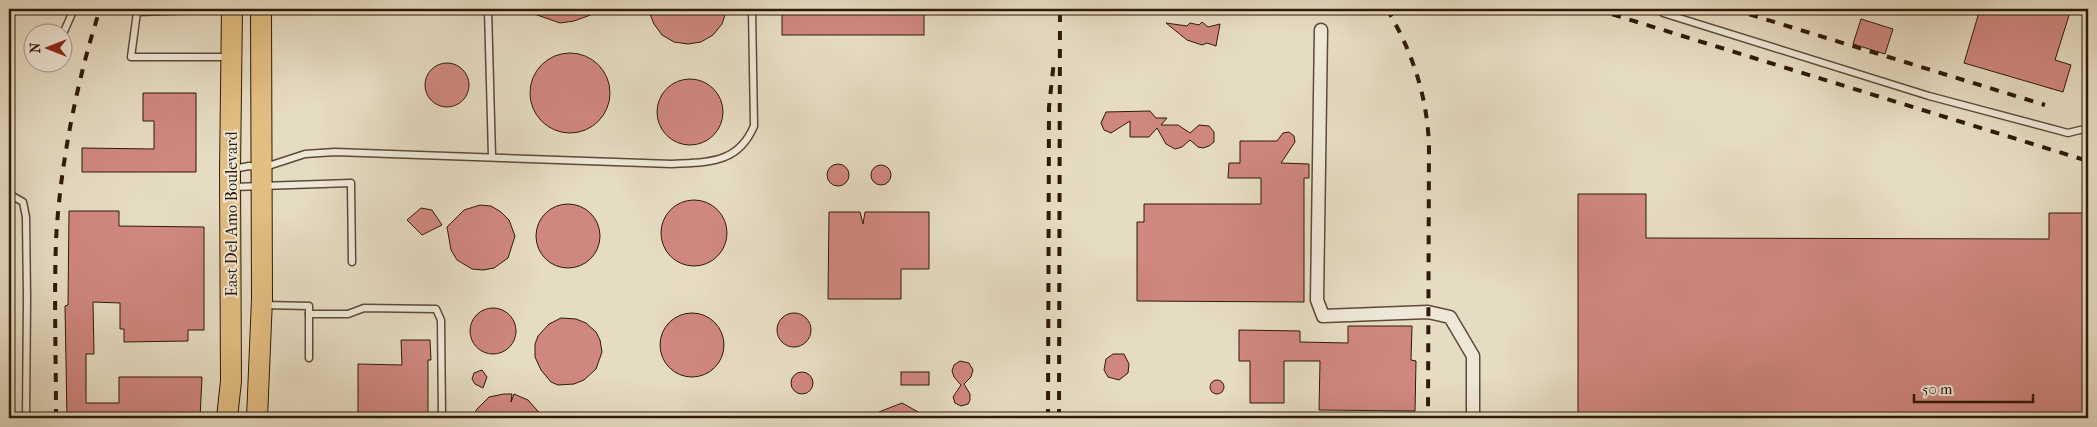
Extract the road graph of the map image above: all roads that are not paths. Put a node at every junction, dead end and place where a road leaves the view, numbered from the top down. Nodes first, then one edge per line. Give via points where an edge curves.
1 (74, 9) edge
2 (232, 9) edge
3 (262, 9) edge
4 (488, 9) edge
5 (752, 9) edge
6 (1662, 9) edge
7 (68, 22) edge
8 (1320, 30) dead end
9 (232, 57) junction
10 (2088, 127) edge
11 (492, 157) junction
12 (262, 177) junction
13 (230, 179) junction
14 (9, 194) edge
15 (352, 262) dead end
16 (262, 304) junction
17 (309, 314) junction
18 (309, 358) dead end
19 (26, 418) edge
20 (227, 418) edge
21 (257, 418) edge
22 (442, 418) edge
23 (1474, 418) edge

1 - 7 lane
2 - 9 main road, East Del Amo Boulevard
2 - 9 lane via 137,12 131,57
3 - 12 main road, East Del Amo Boulevard
4 - 11 lane
5 - 11 lane via 754,126 738,152 702,162 672,164
6 - 10 lane via 1663,13 1929,96 2068,132
8 - 23 street via 1317,300 1323,316 1428,312 1450,317 1473,356
9 - 13 main road, East Del Amo Boulevard
11 - 12 lane via 305,154
12 - 13 lane
12 - 13 lane via 249,166
12 - 15 lane via 351,183
12 - 16 main road, East Del Amo Boulevard
13 - 20 main road, East Del Amo Boulevard via 231,381
14 - 19 lane via 23,202 26,217
16 - 17 lane via 309,306
16 - 21 main road, East Del Amo Boulevard
17 - 18 lane
17 - 22 lane via 348,314 364,308 436,309 441,320

